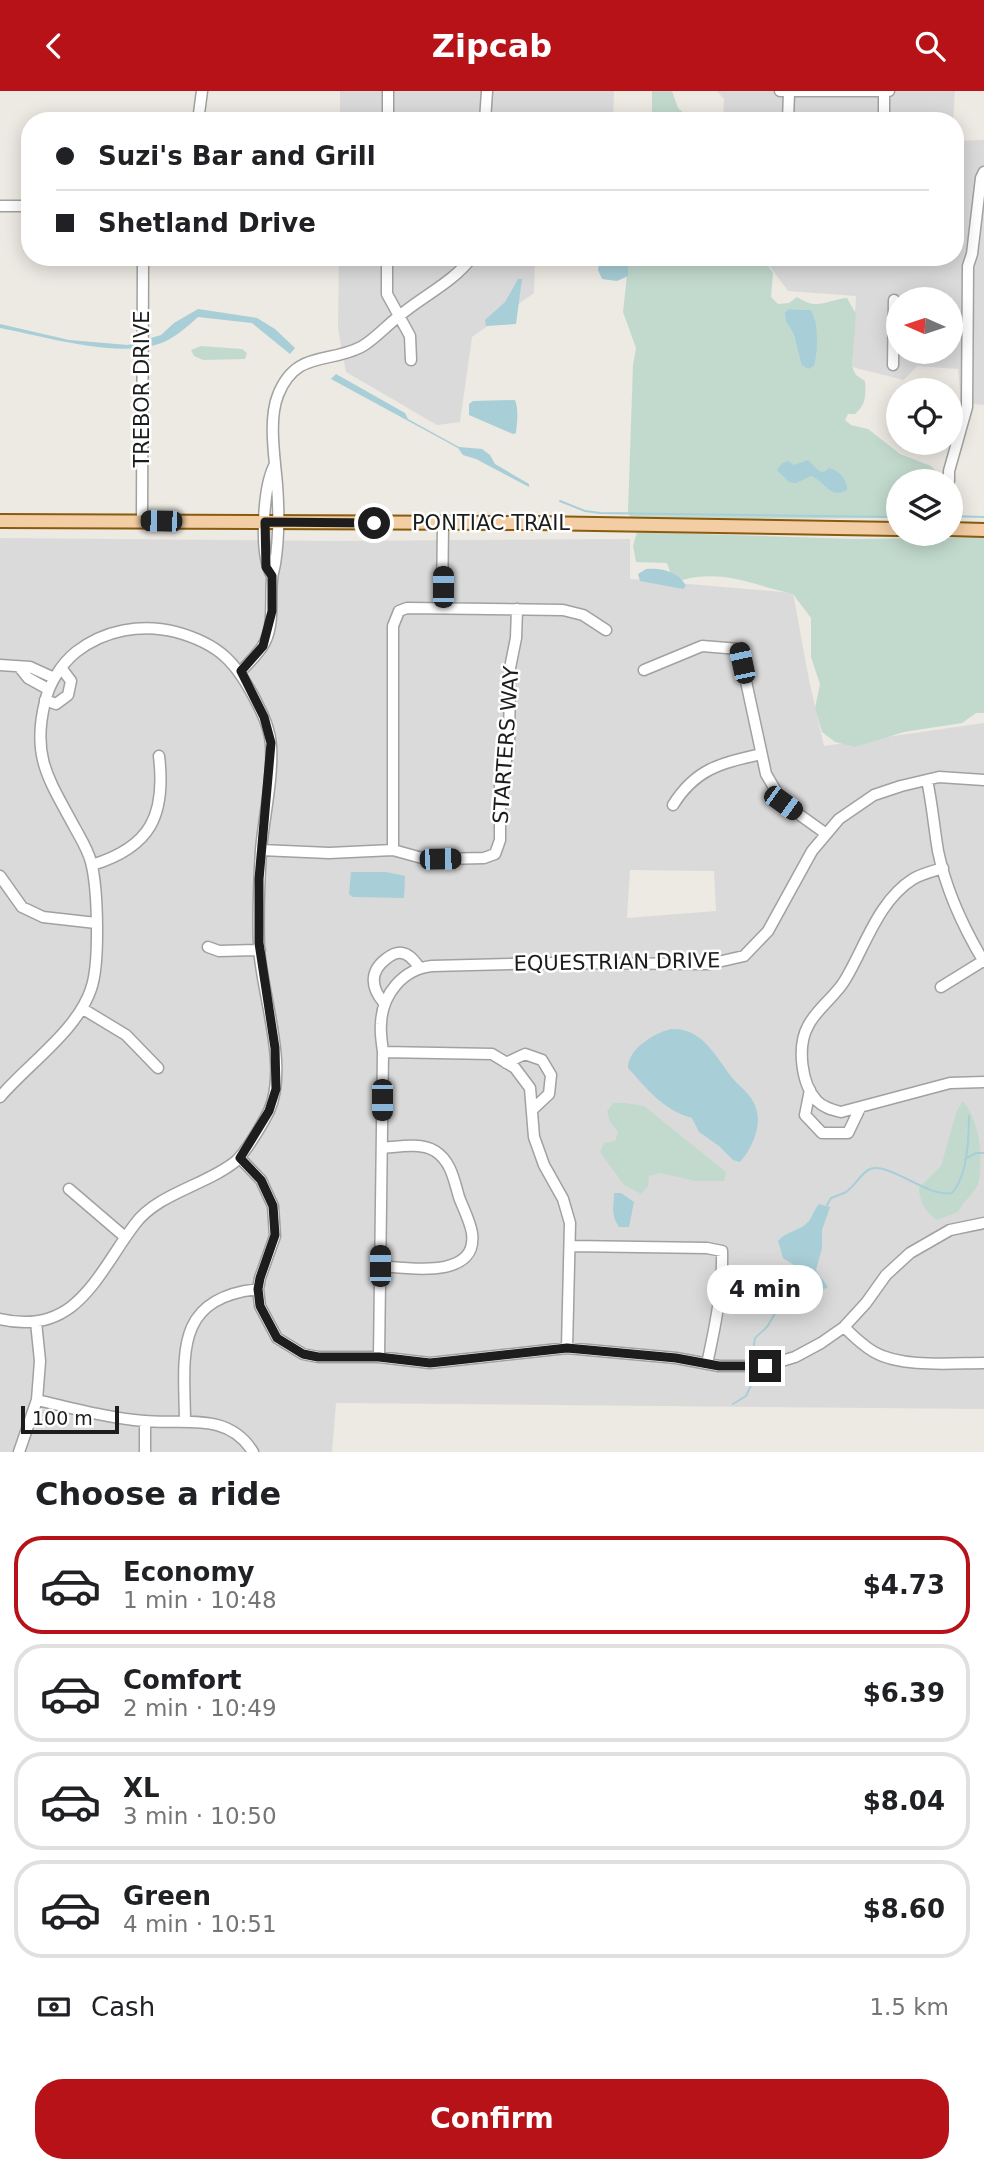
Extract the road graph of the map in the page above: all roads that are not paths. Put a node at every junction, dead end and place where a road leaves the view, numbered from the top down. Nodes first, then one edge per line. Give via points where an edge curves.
1 (202, 91) edge
2 (388, 91) edge
3 (487, 91) edge
4 (785, 92) edge
5 (823, 92) edge
6 (886, 92) edge
7 (199, 112) edge
8 (388, 112) edge
9 (486, 112) edge
10 (787, 112) edge
11 (885, 112) edge
12 (984, 172) edge
13 (0, 206) edge
14 (21, 206) edge
15 (972, 254) junction
16 (984, 254) edge
17 (143, 266) edge
18 (387, 266) edge
19 (464, 266) edge
20 (398, 316) junction
21 (963, 327) edge
22 (967, 327) junction
23 (411, 360) dead end
24 (274, 466) junction
25 (949, 469) edge
26 (0, 521) edge
27 (142, 521) junction
28 (265, 522) junction
29 (279, 522) junction
30 (443, 523) junction
31 (886, 529) edge
32 (963, 529) edge
33 (984, 530) edge
34 (272, 576) junction
35 (442, 608) junction
36 (517, 609) junction
37 (606, 629) dead end
38 (0, 665) edge
39 (20, 668) junction
40 (62, 669) junction
41 (644, 670) dead end
42 (241, 671) junction
43 (54, 678) junction
44 (46, 695) junction
45 (761, 754) junction
46 (159, 755) dead end
47 (927, 780) junction
48 (984, 780) edge
49 (673, 805) dead end
50 (825, 834) junction
51 (261, 850) junction
52 (393, 850) junction
53 (92, 865) junction
54 (943, 868) junction
55 (0, 876) edge
56 (96, 923) junction
57 (208, 947) dead end
58 (260, 950) junction
59 (984, 962) edge
60 (420, 968) junction
61 (942, 987) dead end
62 (384, 1003) junction
63 (83, 1009) junction
64 (383, 1052) junction
65 (506, 1062) junction
66 (158, 1068) dead end
67 (984, 1082) edge
68 (810, 1090) junction
69 (0, 1097) edge
70 (860, 1108) junction
71 (533, 1109) junction
72 (382, 1148) junction
73 (240, 1158) junction
74 (69, 1189) dead end
75 (984, 1223) edge
76 (125, 1237) junction
77 (571, 1246) junction
78 (380, 1266) junction
79 (258, 1289) junction
80 (0, 1319) edge
81 (36, 1322) junction
82 (844, 1327) junction
83 (567, 1348) junction
84 (379, 1357) junction
85 (984, 1363) edge
86 (707, 1364) junction
87 (37, 1400) junction
88 (185, 1420) junction
89 (145, 1421) junction
90 (19, 1452) edge
91 (145, 1452) edge
92 (253, 1452) edge

1 - 7 street
2 - 8 street
3 - 9 street
4 - 5 street
4 - 10 street
5 - 6 street
6 - 11 street
12 - 15 street
13 - 14 street
15 - 16 street
15 - 22 street
17 - 27 street, TREBOR DRIVE
18 - 20 street via 387,294
19 - 20 street
20 - 23 street via 410,336
20 - 24 street via 363,346 311,361 289,376 275,404
21 - 22 street
22 - 25 street via 967,407
24 - 28 street
24 - 29 street
26 - 27 main road, PONTIAC TRAIL
27 - 28 main road, PONTIAC TRAIL
28 - 29 main road, PONTIAC TRAIL
28 - 34 street via 266,567
29 - 30 main road, PONTIAC TRAIL
29 - 34 street
30 - 31 main road, PONTIAC TRAIL
30 - 35 street
32 - 33 main road
34 - 42 street via 266,637
35 - 36 street
35 - 52 street via 402,609 394,619
36 - 37 street via 573,612
36 - 52 street, STARTERS WAY via 498,849 484,858 440,859
38 - 39 street
39 - 43 street via 30,667
39 - 44 street
40 - 42 street via 75,653 97,640 119,630 141,628 197,638
40 - 43 street
40 - 44 street via 71,681 68,695 56,703
41 - 45 street via 702,646 739,649
42 - 51 street via 264,717 271,743
43 - 44 street
44 - 53 street via 38,736 41,758
45 - 49 street via 720,763 696,776
45 - 50 street via 766,774 783,803
46 - 53 street via 162,776 156,814 145,836 118,857
47 - 48 street, EQUESTRIAN DRIVE
47 - 50 street, EQUESTRIAN DRIVE via 874,796
47 - 54 street
50 - 60 street, EQUESTRIAN DRIVE via 768,931 744,956 709,964
51 - 52 street, STARTERS WAY
51 - 58 street
53 - 56 street
54 - 59 street via 954,905
54 - 68 street via 914,878 898,890 844,982 807,1026 802,1068
55 - 56 street via 22,907 43,917
56 - 63 street via 96,974
57 - 58 street
58 - 73 street via 275,1048 276,1089 269,1111
59 - 61 street
60 - 62 street via 394,987
60 - 62 street, EQUESTRIAN DRIVE via 402,953 379,965 373,983
62 - 64 street via 380,1024
63 - 66 street via 126,1035
63 - 69 street
64 - 65 street via 492,1054
64 - 72 street
65 - 71 street via 530,1088
65 - 71 street via 525,1055 542,1060 551,1075 549,1094
67 - 70 street via 950,1083
68 - 70 street via 828,1109
68 - 70 street via 805,1115 822,1133 848,1133
71 - 77 street via 534,1137 563,1199
72 - 78 street
72 - 78 street via 425,1148 447,1161 472,1234 469,1253 438,1269
73 - 76 street via 140,1217
73 - 79 street via 261,1180 273,1206 275,1235
74 - 76 street
75 - 82 street via 950,1230 910,1253
76 - 81 street via 92,1289 52,1318
77 - 83 street
77 - 86 street via 722,1251 716,1327
78 - 84 street
79 - 84 street via 267,1322 289,1347 318,1357
79 - 88 street via 219,1297 195,1321 186,1340
80 - 81 street
81 - 87 street
82 - 85 street via 859,1342 895,1360
82 - 86 street via 795,1357 765,1366
83 - 84 street via 430,1363
83 - 86 street
87 - 89 street
87 - 90 street
88 - 89 street
88 - 92 street via 229,1429
89 - 91 street

